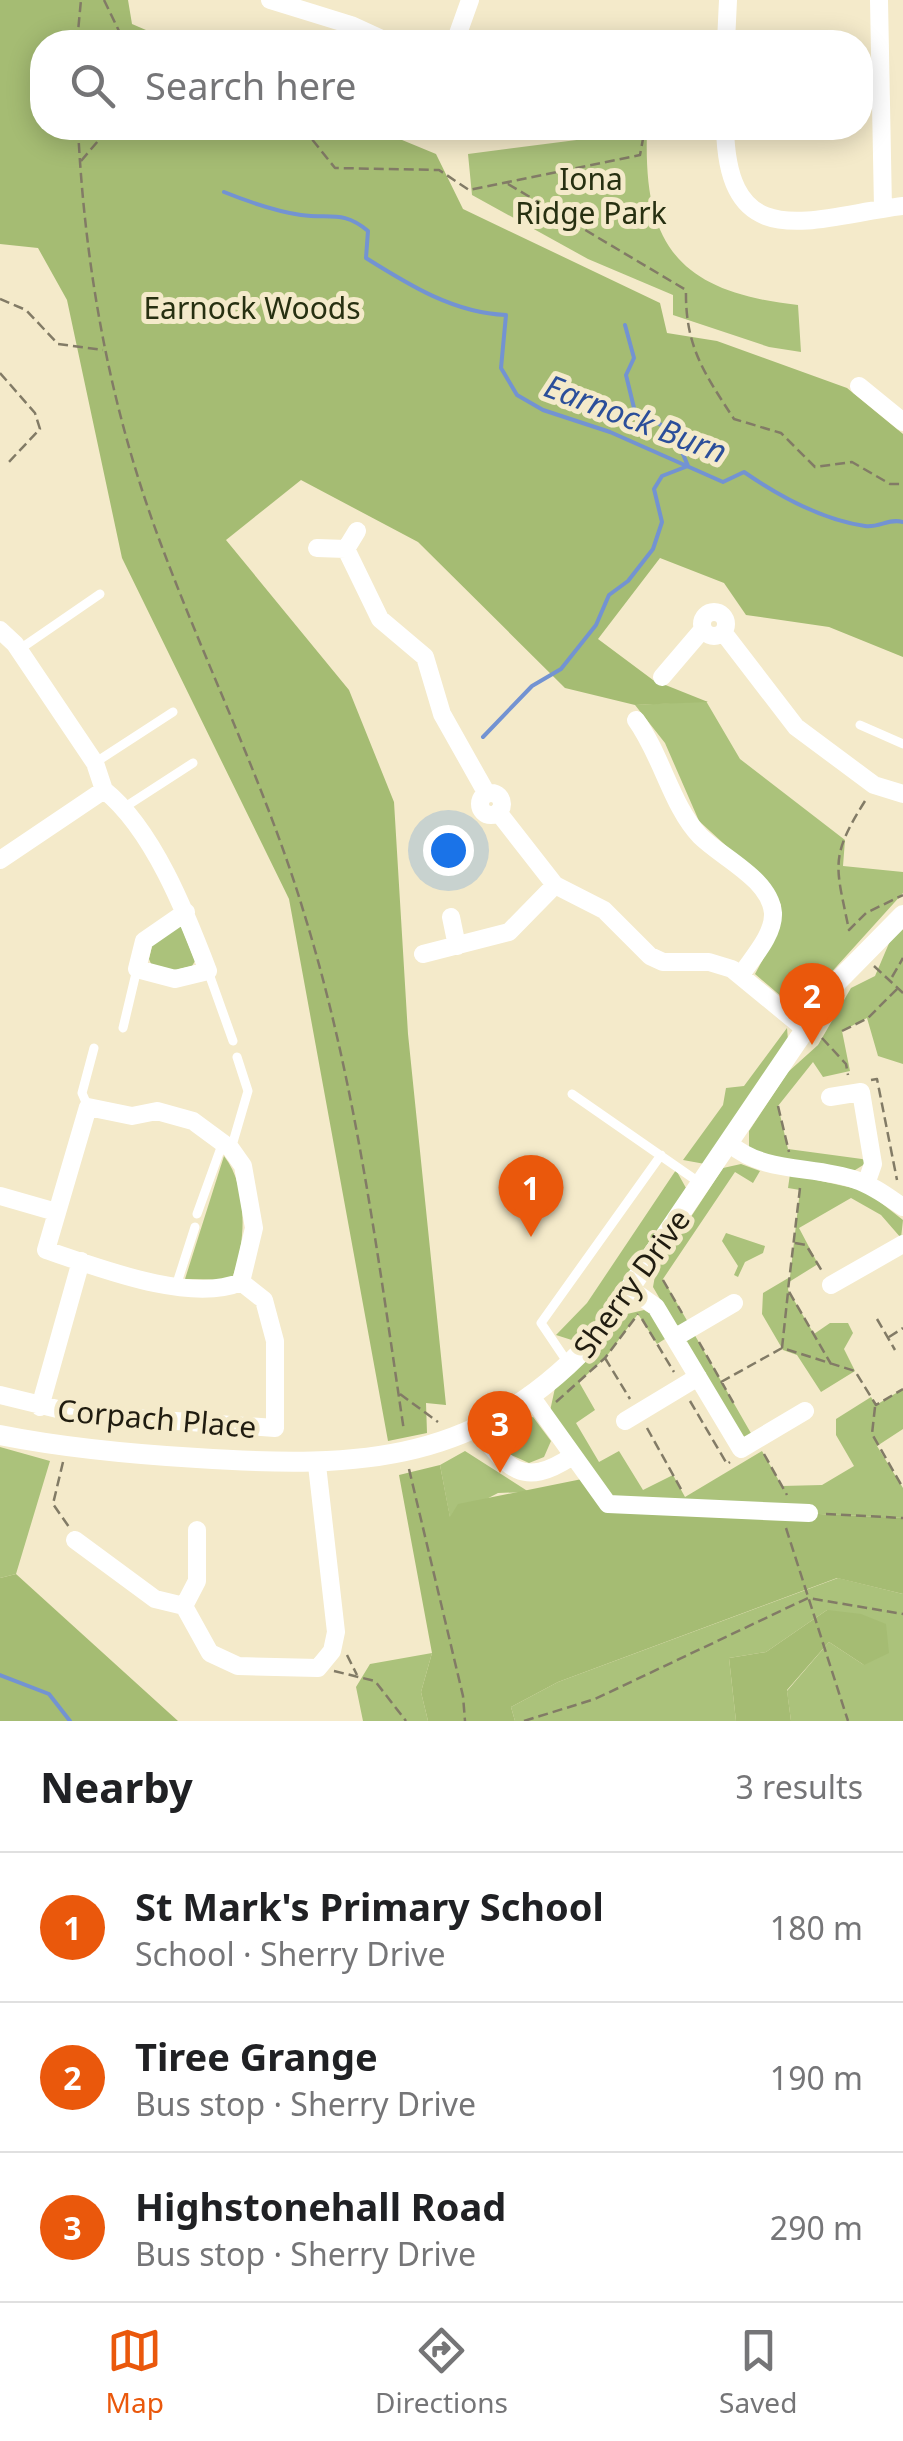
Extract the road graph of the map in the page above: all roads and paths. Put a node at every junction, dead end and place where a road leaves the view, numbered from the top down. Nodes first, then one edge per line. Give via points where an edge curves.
1 (81, 0) edge
2 (104, 0) edge
3 (270, 0) edge
4 (470, 0) edge
5 (728, 0) edge
6 (879, 0) edge
7 (308, 5) edge
8 (78, 30) edge
9 (118, 30) edge
10 (362, 30) edge
11 (459, 30) edge
12 (727, 30) edge
13 (79, 140) edge
14 (98, 140) edge
15 (313, 140) edge
16 (643, 140) edge
17 (725, 140) edge
18 (80, 162) junction
19 (508, 184) junction
20 (903, 206) edge
21 (883, 208) junction
22 (0, 298) edge
23 (104, 350) junction
24 (0, 374) edge
25 (859, 386) dead end
26 (903, 422) edge
27 (6, 465) dead end
28 (903, 484) edge
29 (357, 530) dead end
30 (317, 548) dead end
31 (346, 549) junction
32 (100, 594) dead end
33 (0, 630) edge
34 (19, 650) junction
35 (662, 677) dead end
36 (173, 712) dead end
37 (636, 720) dead end
38 (860, 725) dead end
39 (903, 744) edge
40 (96, 763) junction
41 (193, 763) dead end
42 (874, 786) junction
43 (104, 790) junction
44 (903, 794) edge
45 (125, 806) junction
46 (0, 860) edge
47 (555, 885) junction
48 (903, 895) edge
49 (186, 912) junction
50 (903, 915) edge
51 (451, 917) dead end
52 (457, 946) junction
53 (424, 954) dead end
54 (903, 958) edge
55 (138, 969) junction
56 (208, 971) junction
57 (741, 975) junction
58 (892, 978) dead end
59 (899, 987) dead end
60 (123, 1028) dead end
61 (805, 1029) junction
62 (842, 1031) dead end
63 (233, 1041) dead end
64 (94, 1048) dead end
65 (237, 1056) dead end
66 (572, 1094) dead end
67 (830, 1097) dead end
68 (778, 1106) dead end
69 (88, 1107) junction
70 (730, 1144) junction
71 (227, 1146) junction
72 (661, 1156) junction
73 (792, 1168) junction
74 (702, 1184) junction
75 (866, 1184) junction
76 (0, 1196) edge
77 (903, 1207) edge
78 (56, 1212) junction
79 (197, 1214) dead end
80 (195, 1227) dead end
81 (793, 1242) junction
82 (903, 1244) edge
83 (81, 1261) junction
84 (663, 1280) dead end
85 (241, 1282) junction
86 (831, 1285) joint
87 (176, 1286) junction
88 (632, 1290) junction
89 (788, 1290) junction
90 (734, 1304) dead end
91 (877, 1319) dead end
92 (903, 1328) edge
93 (684, 1333) junction
94 (888, 1337) junction
95 (782, 1348) junction
96 (895, 1350) dead end
97 (605, 1358) dead end
98 (831, 1364) junction
99 (570, 1365) junction
100 (698, 1378) junction
101 (722, 1382) junction
102 (903, 1389) edge
103 (398, 1392) junction
104 (0, 1395) edge
105 (530, 1395) junction
106 (876, 1405) junction
107 (40, 1407) junction
108 (737, 1408) dead end
109 (804, 1411) dead end
110 (632, 1417) junction
111 (476, 1427) junction
112 (0, 1434) edge
113 (405, 1440) dead end
114 (755, 1440) junction
115 (444, 1441) junction
116 (70, 1447) junction
117 (408, 1456) dead end
118 (572, 1457) junction
119 (317, 1465) junction
120 (903, 1488) edge
121 (691, 1508) junction
122 (796, 1513) junction
123 (903, 1518) edge
124 (198, 1530) dead end
125 (76, 1540) joint
126 (808, 1598) junction
127 (184, 1606) junction
128 (903, 1614) edge
129 (318, 1668) junction
130 (406, 1721) edge
131 (464, 1721) edge
132 (524, 1721) edge
133 (848, 1721) edge

1 - 8 path
2 - 9 path
3 - 7 street
4 - 11 street
5 - 12 street
6 - 21 street
7 - 10 street
13 - 18 path
14 - 18 path
15 - 19 path via 335,168 439,170 469,190
16 - 19 path via 640,155
17 - 21 street via 733,188 764,218 800,221
18 - 23 path via 86,250
19 - 28 path via 686,290 686,328 701,369 734,419 781,433 815,467 852,462 890,484
20 - 21 street
22 - 23 path via 26,310 58,344
23 - 103 path via 161,546 271,814 309,929 350,1102
24 - 27 path via 40,429
25 - 26 street
29 - 31 street
30 - 31 street
31 - 47 street via 380,619 425,657 442,714 487,794 499,796 498,812
32 - 34 lane
33 - 34 street
34 - 40 street
35 - 42 street via 702,629 712,636 723,632 796,727
36 - 40 lane
37 - 57 street via 699,835 764,888 771,928
38 - 39 lane
40 - 43 street
41 - 45 lane
42 - 44 street
42 - 48 path via 836,859 849,930 866,913
43 - 45 street
43 - 46 street
45 - 49 street
47 - 52 street via 509,932
47 - 57 street via 604,910 650,956 709,962
49 - 55 street via 144,941
49 - 56 street
50 - 61 street, Sherry Drive
51 - 52 street
52 - 53 street
54 - 58 path
55 - 56 street via 176,979
55 - 60 lane
56 - 63 lane
57 - 61 street
59 - 62 path via 868,1018
61 - 70 street, Sherry Drive
64 - 69 lane via 82,1093
65 - 71 lane via 248,1091
66 - 72 lane
67 - 75 street via 861,1092 874,1164
68 - 73 path
69 - 71 street via 132,1116 156,1110 193,1121
69 - 78 street
70 - 73 street via 745,1157
70 - 74 street, Sherry Drive
71 - 79 lane
71 - 85 street via 243,1166 254,1238
72 - 74 lane
72 - 99 lane via 541,1323
73 - 75 street
73 - 81 path via 800,1189
74 - 88 street, Sherry Drive
75 - 77 street
76 - 78 street
78 - 83 street via 46,1250
80 - 87 lane
81 - 86 path via 806,1245
81 - 89 path
82 - 86 street
83 - 87 street
83 - 107 street
84 - 93 path
85 - 87 street via 228,1288
85 - 107 street, Corpach Place via 264,1300 275,1341 275,1428
88 - 93 street
88 - 99 street, Sherry Drive
89 - 95 path
89 - 98 path
90 - 93 street
91 - 94 path
92 - 94 path
93 - 100 street
93 - 101 path
94 - 96 path
95 - 98 path
95 - 101 path
97 - 110 path
98 - 106 path via 856,1371
99 - 105 street, Sherry Drive
100 - 110 street
100 - 114 street via 740,1449
101 - 108 path
102 - 106 path
103 - 113 path
103 - 115 path
104 - 107 street, Corpach Place
105 - 111 street, Sherry Drive
105 - 118 street
106 - 120 path via 872,1434
109 - 114 street
110 - 121 path
111 - 115 street, Sherry Drive
111 - 118 street via 510,1467 527,1475 548,1473
112 - 116 street, Sherry Drive
114 - 122 path
115 - 119 street, Sherry Drive
116 - 119 street, Sherry Drive
116 - 125 path via 52,1504
117 - 131 path
118 - 121 street via 608,1504
119 - 129 street via 336,1632
121 - 122 street
122 - 123 path
122 - 126 path
124 - 127 street via 197,1582
125 - 127 street via 155,1598
126 - 128 path
126 - 132 path via 595,1699
126 - 133 path
127 - 129 street via 210,1653 238,1666
129 - 130 path via 375,1682

